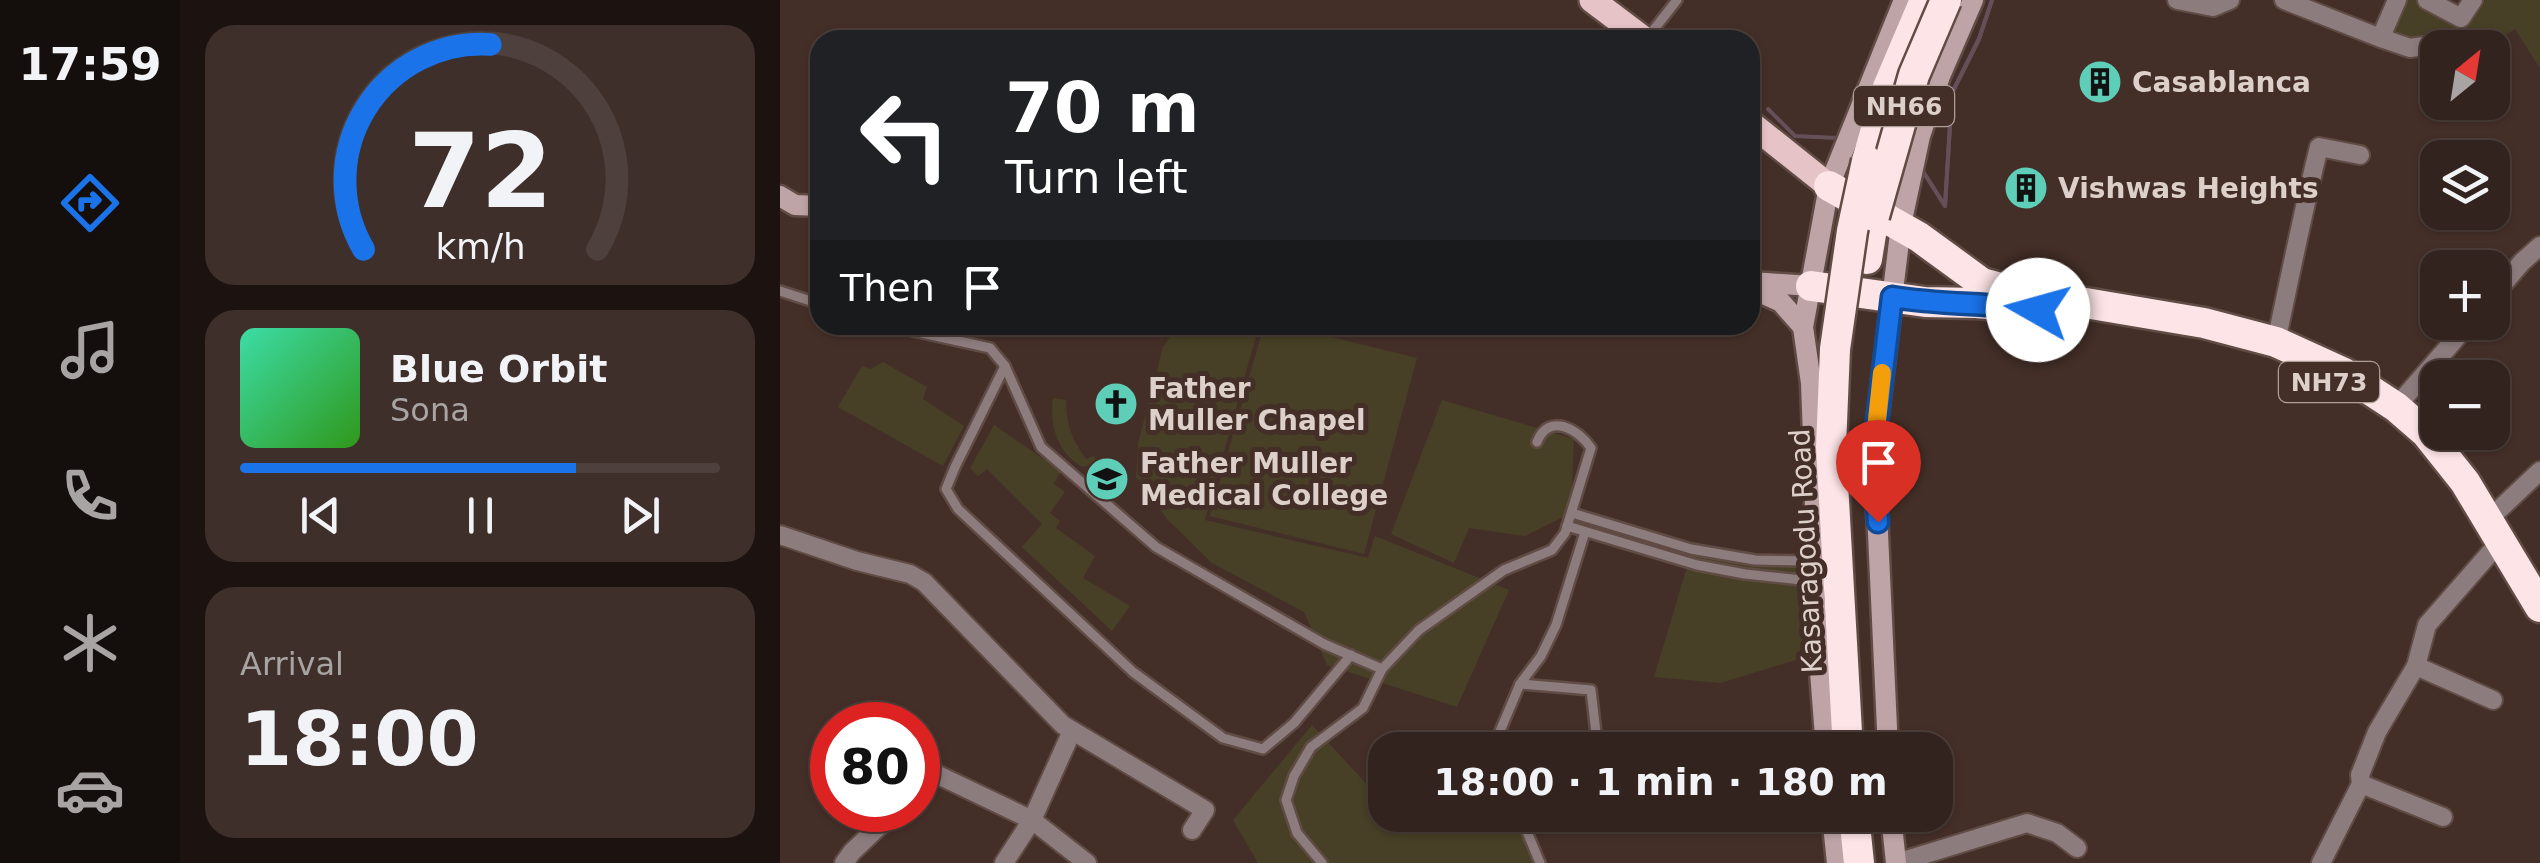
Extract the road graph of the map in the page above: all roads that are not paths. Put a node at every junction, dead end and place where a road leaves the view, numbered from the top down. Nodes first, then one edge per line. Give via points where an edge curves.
1 (1592, 0) edge
2 (1677, 0) edge
3 (1904, 0) edge
4 (1925, 0) edge
5 (1946, 0) edge
6 (1973, 0) edge
7 (2177, 0) edge
8 (2230, 0) edge
9 (2284, 0) edge
10 (2397, 0) edge
11 (2427, 0) edge
12 (2473, 0) edge
13 (1632, 30) edge
14 (1653, 30) edge
15 (2384, 39) junction
16 (2420, 47) edge
17 (1760, 131) edge
18 (2360, 156) dead end
19 (1829, 186) junction
20 (780, 196) edge
21 (810, 206) edge
22 (1901, 225) junction
23 (2540, 246) edge
24 (2510, 276) edge
25 (1760, 285) edge
26 (1811, 286) junction
27 (1760, 290) edge
28 (1844, 290) junction
29 (780, 291) edge
30 (1892, 297) junction
31 (810, 301) edge
32 (1803, 327) junction
33 (931, 335) edge
34 (2454, 340) edge
35 (2276, 342) junction
36 (1843, 354) junction
37 (1005, 366) junction
38 (2396, 407) junction
39 (1537, 442) dead end
40 (2540, 470) edge
41 (1572, 513) junction
42 (2488, 520) junction
43 (1567, 526) junction
44 (1586, 532) junction
45 (780, 535) edge
46 (2490, 553) junction
47 (1815, 571) junction
48 (2538, 599) edge
49 (2540, 634) edge
50 (1351, 655) junction
51 (2416, 666) junction
52 (1382, 668) junction
53 (1520, 684) junction
54 (2492, 700) dead end
55 (1072, 731) junction
56 (1500, 732) edge
57 (1596, 732) edge
58 (1825, 732) edge
59 (1847, 732) edge
60 (1866, 732) edge
61 (1887, 732) edge
62 (940, 776) edge
63 (2361, 784) junction
64 (2443, 818) dead end
65 (1032, 820) junction
66 (1192, 830) dead end
67 (873, 832) edge
68 (1527, 832) edge
69 (1834, 832) edge
70 (1856, 832) edge
71 (1876, 832) edge
72 (1892, 832) edge
73 (2077, 848) dead end
74 (844, 863) edge
75 (1004, 863) edge
76 (1087, 863) edge
77 (1322, 863) edge
78 (1540, 863) edge
79 (1837, 863) edge
80 (1859, 863) edge
81 (1880, 863) edge
82 (1896, 863) edge
83 (2321, 863) edge

1 - 13 main road
2 - 14 lane
3 - 19 street
4 - 28 highway, NH66, bridge via 1888,87 1867,161
5 - 36 highway, NH66, bridge via 1914,75
6 - 22 street via 1920,136
7 - 8 street via 2213,8
9 - 15 street
10 - 15 street
11 - 12 street via 2461,18
15 - 16 street
17 - 19 main road
18 - 35 street via 2320,147
19 - 22 highway, NH73
19 - 26 street
20 - 21 street
22 - 30 street
22 - 35 highway, NH73 via 1982,283
23 - 24 street
25 - 26 street
26 - 28 highway, NH73
26 - 32 street
27 - 32 street
28 - 30 highway, NH73
28 - 36 highway, NH66, bridge
29 - 31 lane
30 - 46 highway, NH73 via 2104,320 2272,356 2337,386 2416,444
30 - 61 street via 1874,446
32 - 47 street via 1811,383
33 - 37 lane via 990,348
34 - 38 street
35 - 38 highway, NH73
36 - 59 highway, Kasaragodu Road / NH66 via 1831,447
36 - 60 highway, Kasaragodu Road / NH66
37 - 50 lane via 1041,447 1156,547
37 - 50 lane via 946,489 958,509 1134,672 1223,738 1262,749 1294,723
38 - 42 highway, NH73 via 2426,433
39 - 41 lane via 1552,426 1583,436 1591,448
40 - 42 street
41 - 43 lane
41 - 47 lane via 1692,549
42 - 48 highway, NH73
43 - 44 lane
43 - 52 lane via 1552,550 1504,570 1419,630
44 - 47 lane via 1745,574
44 - 53 lane via 1556,625
45 - 55 street via 924,582
46 - 49 highway, NH73
46 - 51 street via 2427,626
47 - 58 street
50 - 52 lane
51 - 54 street
51 - 63 street via 2377,732
52 - 77 lane via 1364,708 1312,747 1286,800 1297,833
53 - 56 lane
53 - 57 lane via 1591,690
55 - 65 street
55 - 66 street via 1205,810
62 - 65 street
63 - 64 street
63 - 83 street
65 - 75 street
65 - 76 street
67 - 74 street
68 - 78 lane
69 - 79 street
70 - 80 highway
71 - 81 highway
72 - 82 street
73 - 82 street via 2057,832 2027,823

